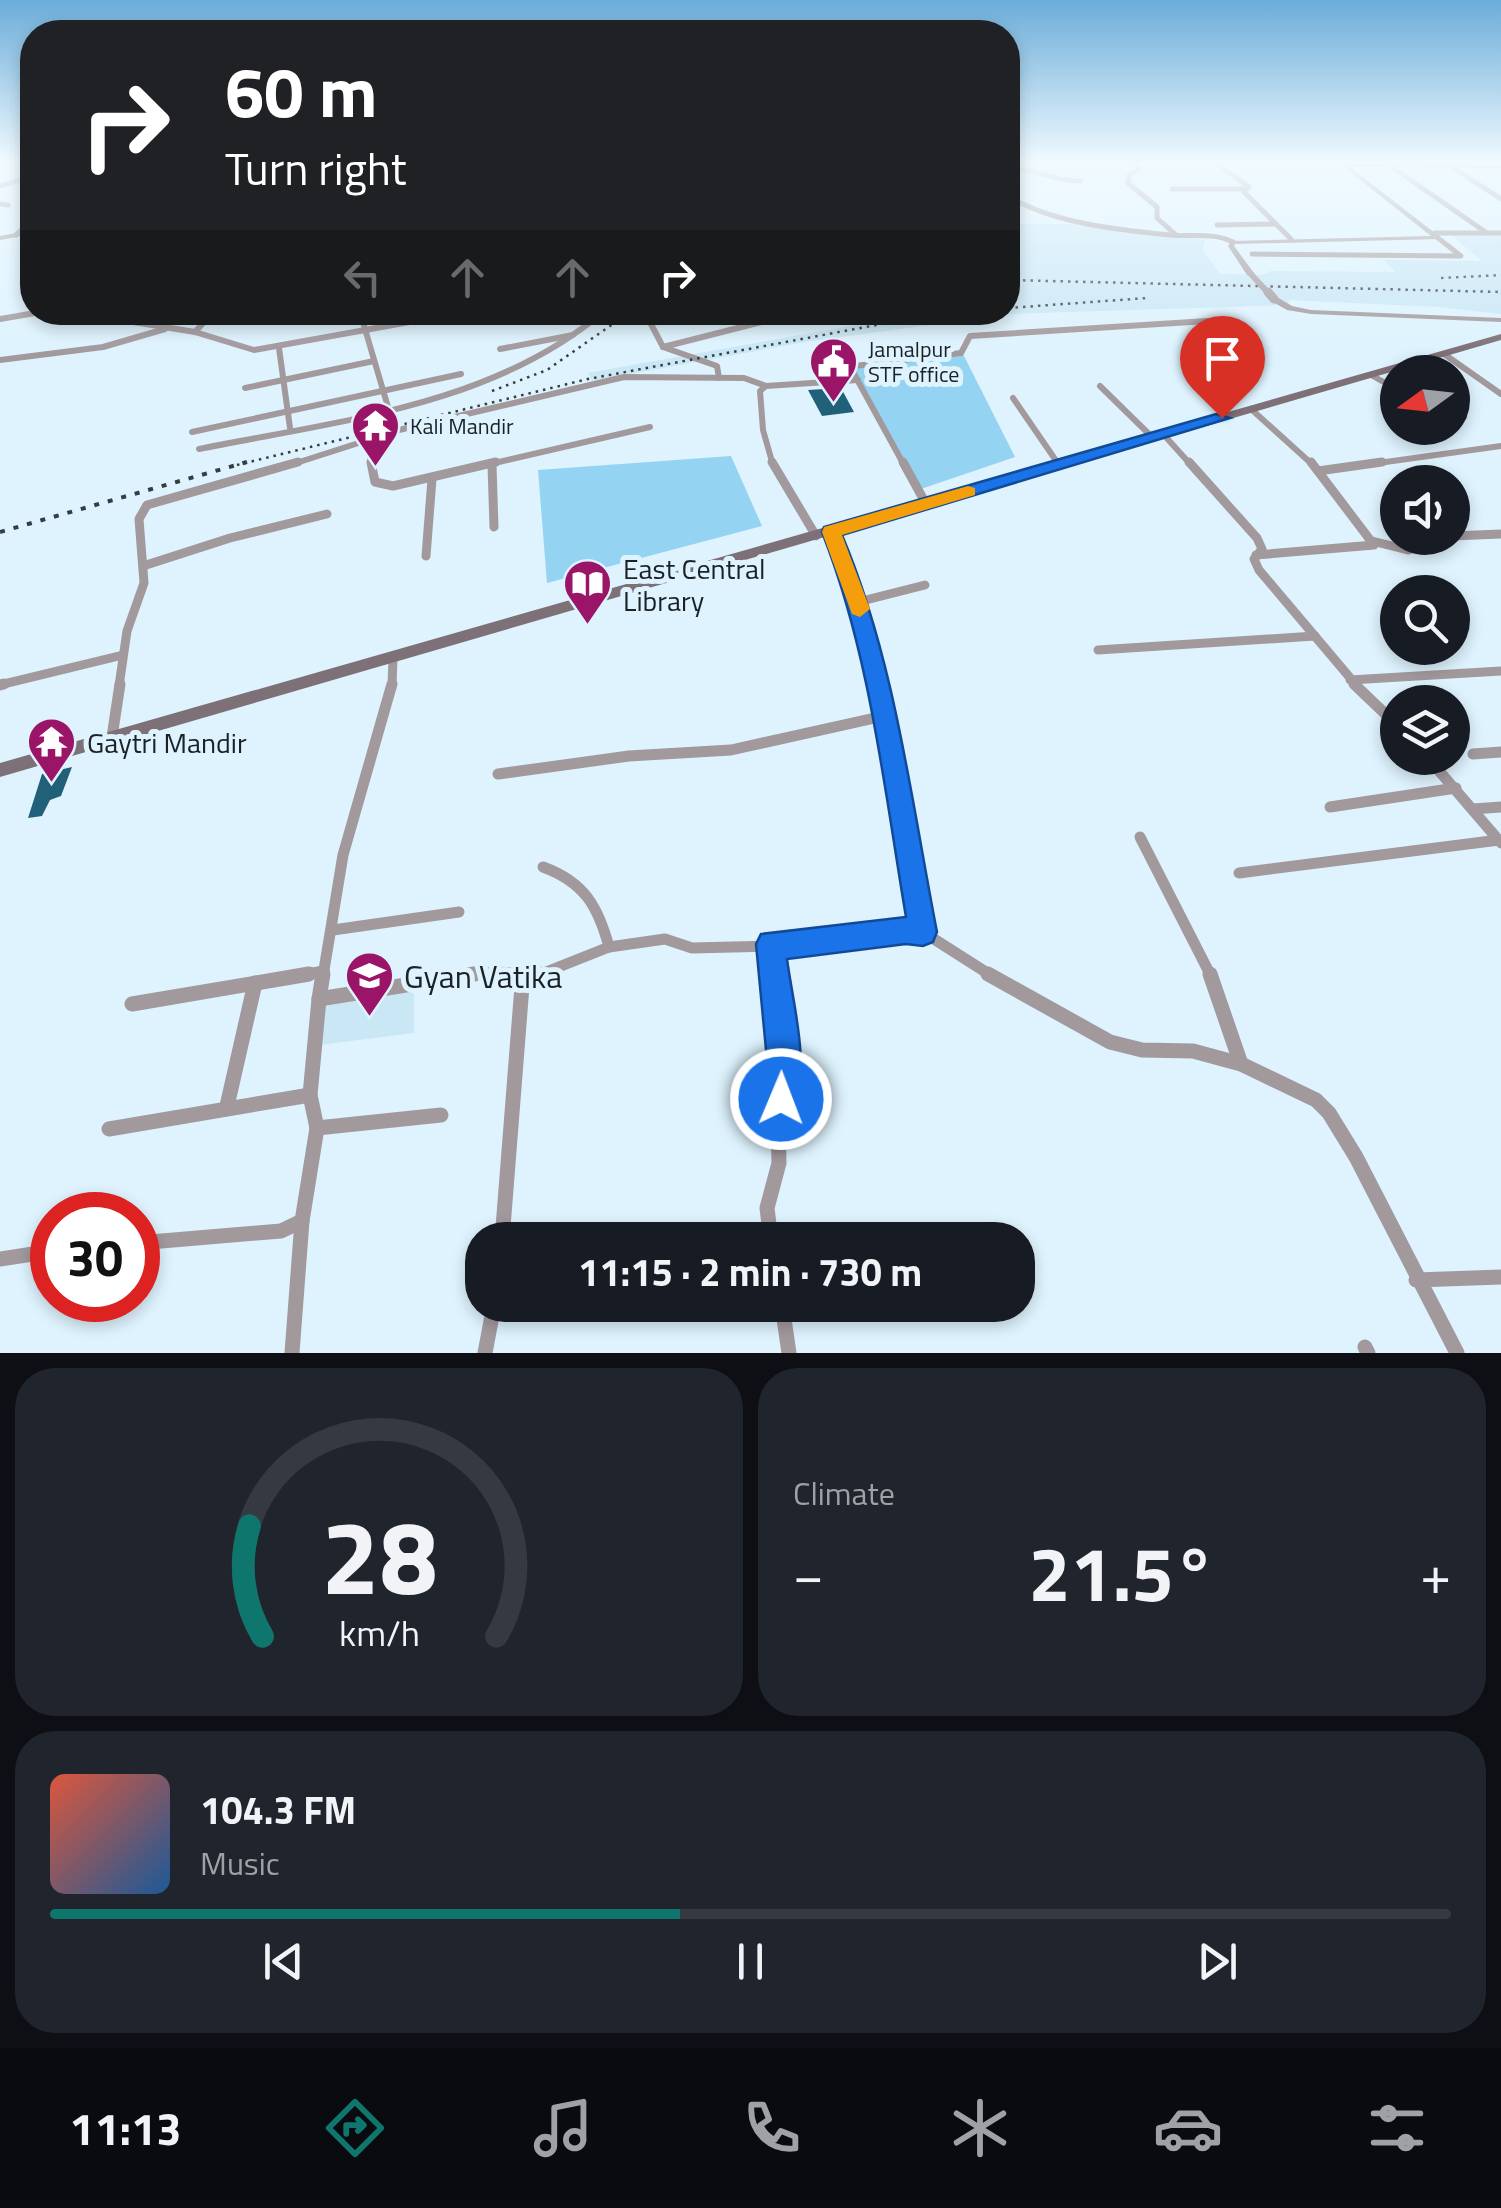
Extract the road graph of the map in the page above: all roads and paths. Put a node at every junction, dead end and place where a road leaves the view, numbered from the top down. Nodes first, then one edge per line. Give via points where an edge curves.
1 (1133, 227) edge
2 (1168, 227) edge
3 (1279, 227) edge
4 (1426, 227) edge
5 (1478, 227) edge
6 (20, 231) edge
7 (1487, 233) junction
8 (1501, 233) edge
9 (20, 234) edge
10 (16, 235) junction
11 (1436, 235) junction
12 (1177, 236) junction
13 (0, 238) edge
14 (1292, 239) junction
15 (1234, 242) junction
16 (1252, 254) dead end
17 (1223, 320) dead end
18 (1501, 320) edge
19 (156, 325) edge
20 (202, 325) edge
21 (363, 325) edge
22 (395, 325) edge
23 (589, 325) edge
24 (652, 325) edge
25 (741, 325) edge
26 (169, 327) junction
27 (365, 331) junction
28 (196, 332) junction
29 (579, 334) junction
30 (1501, 338) edge
31 (663, 347) junction
32 (279, 348) junction
33 (500, 348) dead end
34 (1444, 354) junction
35 (0, 360) edge
36 (374, 361) junction
37 (461, 374) dead end
38 (1370, 375) junction
39 (720, 378) junction
40 (284, 380) junction
41 (858, 380) junction
42 (1380, 380) edge
43 (766, 386) junction
44 (1100, 386) dead end
45 (246, 388) dead end
46 (382, 391) junction
47 (1501, 394) edge
48 (1013, 398) dead end
49 (388, 407) junction
50 (1252, 409) junction
51 (288, 410) junction
52 (650, 426) dead end
53 (290, 428) junction
54 (192, 432) dead end
55 (1159, 436) junction
56 (367, 442) junction
57 (1499, 447) edge
58 (199, 449) dead end
59 (492, 465) junction
60 (1059, 465) junction
61 (1318, 470) junction
62 (432, 479) junction
63 (922, 497) junction
64 (327, 514) dead end
65 (494, 527) dead end
66 (831, 532) junction
67 (1501, 534) edge
68 (1470, 535) edge
69 (816, 536) junction
70 (1372, 541) junction
71 (1380, 543) edge
72 (1256, 555) junction
73 (426, 556) dead end
74 (143, 566) junction
75 (925, 584) dead end
76 (858, 602) junction
77 (1315, 636) junction
78 (1098, 650) dead end
79 (123, 655) junction
80 (393, 658) junction
81 (1501, 671) edge
82 (1350, 680) junction
83 (0, 686) edge
84 (1380, 709) edge
85 (884, 716) junction
86 (112, 737) junction
87 (1501, 752) edge
88 (1473, 754) dead end
89 (0, 770) edge
90 (498, 774) dead end
91 (1444, 775) edge
92 (1456, 788) junction
93 (1330, 807) dead end
94 (1501, 807) edge
95 (1473, 809) junction
96 (1140, 837) dead end
97 (1500, 842) edge
98 (543, 867) dead end
99 (1239, 873) dead end
100 (459, 912) dead end
101 (333, 930) junction
102 (923, 932) junction
103 (771, 944) junction
104 (609, 947) junction
105 (324, 971) junction
106 (256, 983) junction
107 (522, 986) junction
108 (320, 999) junction
109 (132, 1004) dead end
110 (1241, 1064) junction
111 (310, 1095) junction
112 (227, 1106) junction
113 (441, 1115) dead end
114 (316, 1128) junction
115 (110, 1129) dead end
116 (302, 1221) junction
117 (503, 1222) edge
118 (769, 1222) edge
119 (160, 1241) edge
120 (30, 1254) edge
121 (0, 1259) edge
122 (1501, 1277) edge
123 (1416, 1280) junction
124 (491, 1322) edge
125 (785, 1322) edge
126 (292, 1353) edge
127 (485, 1353) edge
128 (790, 1353) edge
129 (1457, 1353) edge

1 - 12 street
2 - 12 street
3 - 14 street
4 - 11 street
5 - 7 street
6 - 10 street
7 - 8 street
7 - 11 street
9 - 10 street
10 - 13 street
11 - 14 street
11 - 16 street via 1461,256
12 - 15 street
14 - 15 street
15 - 18 street, bridge via 1250,273 1290,308
17 - 41 street via 970,336 965,350 953,355 860,363 852,368
19 - 26 street
20 - 28 street
21 - 27 street
22 - 27 street
23 - 29 street
24 - 31 street
25 - 31 street
26 - 28 street
26 - 35 street via 102,347
27 - 32 street
27 - 36 street
28 - 32 street via 242,349
29 - 33 street
29 - 49 street via 511,374
30 - 34 main road
31 - 39 street via 717,366
32 - 40 street
34 - 38 main road
34 - 47 street
36 - 40 street
36 - 46 street
37 - 46 street
38 - 42 street
38 - 50 main road
39 - 43 street
39 - 56 street via 624,377
40 - 45 street
40 - 51 street
41 - 43 street
41 - 63 street
43 - 69 street via 760,392 768,456
44 - 55 street
46 - 49 street
46 - 51 street
48 - 60 street
49 - 53 street
50 - 55 main road
50 - 61 street
51 - 53 street
51 - 54 street
52 - 59 street
53 - 58 street
55 - 60 main road
55 - 72 street via 1257,538 1262,549
56 - 62 street via 378,484
56 - 74 street via 146,505 140,519
57 - 61 street
59 - 62 street
59 - 65 street
60 - 63 main road
61 - 70 street
62 - 73 street
63 - 66 main road
64 - 74 street
66 - 69 main road
66 - 76 street
67 - 68 street
69 - 80 main road
70 - 71 street
70 - 72 street via 1369,547
72 - 77 street via 1259,570
74 - 79 street
75 - 76 street
76 - 85 street
77 - 78 street
77 - 82 street
79 - 83 street
79 - 86 street
80 - 86 main road
80 - 101 street via 385,722 344,855
81 - 82 street
82 - 84 street
85 - 90 street via 731,750
85 - 102 street
86 - 89 main road
87 - 88 street
91 - 92 street
92 - 93 street
92 - 95 street
94 - 95 street
95 - 97 street
96 - 110 street via 1208,968
97 - 99 street
98 - 104 street via 582,884
100 - 101 street
101 - 105 street
102 - 103 street
102 - 110 street via 1110,1042 1194,1051
103 - 104 street via 692,948 665,939
103 - 118 street via 784,1071
104 - 107 street
105 - 106 street
105 - 108 street
106 - 109 street
106 - 112 street
107 - 108 street via 521,976 483,972
107 - 117 street
108 - 111 street
110 - 123 street via 1302,1090 1329,1113
111 - 112 street
111 - 114 street
112 - 115 street
113 - 114 street
114 - 116 street
116 - 119 street via 280,1231
116 - 126 street
120 - 121 street
122 - 123 street
123 - 129 street
124 - 127 street
125 - 128 street

